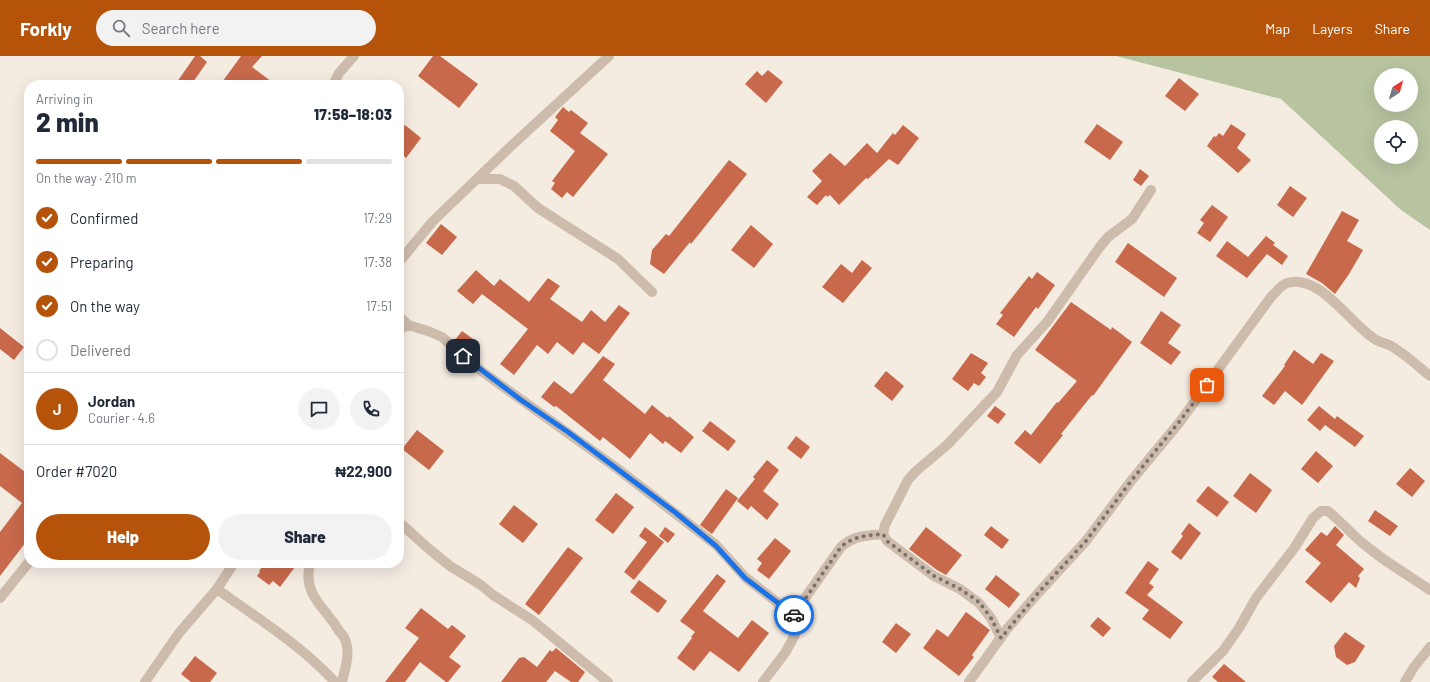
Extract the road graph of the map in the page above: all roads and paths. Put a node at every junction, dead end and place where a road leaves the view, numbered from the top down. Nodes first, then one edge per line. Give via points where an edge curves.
1 (354, 56) edge
2 (609, 56) edge
3 (335, 80) edge
4 (477, 179) junction
5 (1151, 190) dead end
6 (404, 256) edge
7 (652, 292) dead end
8 (404, 327) edge
9 (1430, 376) edge
10 (404, 526) edge
11 (883, 534) junction
12 (24, 568) edge
13 (231, 568) edge
14 (309, 568) edge
15 (217, 589) junction
16 (1430, 590) edge
17 (0, 598) edge
18 (793, 615) junction
19 (1001, 638) junction
20 (1430, 647) edge
21 (145, 682) edge
22 (335, 682) edge
23 (342, 682) edge
24 (608, 682) edge
25 (763, 682) edge
26 (970, 682) edge
27 (1192, 682) edge
28 (1405, 682) edge

1 - 3 street via 339,72
2 - 4 street
4 - 6 street via 433,221
4 - 7 street via 500,179 514,186 538,208 618,260
5 - 11 street via 1132,218 1108,237 1099,248 1047,322 1017,355 997,392 947,445 908,480
8 - 18 street via 428,331 442,338 473,365 676,513 716,546 745,578
9 - 19 street via 1391,346 1373,339 1323,291 1310,284 1287,283 1271,297 1179,422 1086,541
10 - 24 street via 450,566 532,620
11 - 18 street via 849,540 841,547
11 - 19 street via 887,541 934,576 979,602
12 - 17 street
13 - 15 street
14 - 23 street via 309,588 346,642 347,657
15 - 21 street via 179,633
15 - 22 street via 305,654
16 - 27 street via 1361,542 1328,511 1321,512 1256,598 1223,651
18 - 25 street via 798,625 795,635 786,653
19 - 26 street
20 - 28 street

